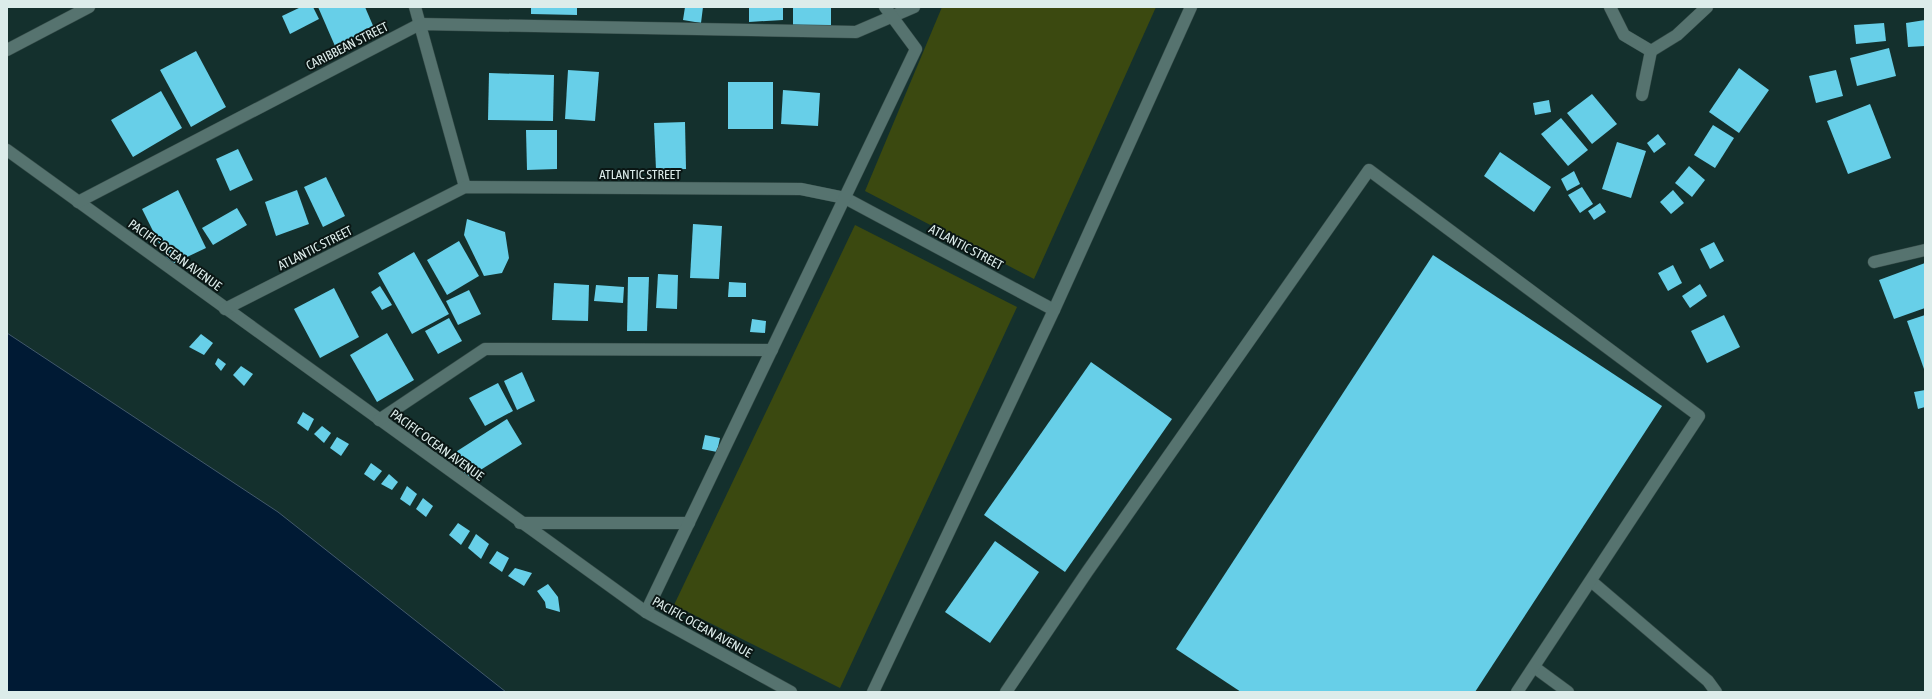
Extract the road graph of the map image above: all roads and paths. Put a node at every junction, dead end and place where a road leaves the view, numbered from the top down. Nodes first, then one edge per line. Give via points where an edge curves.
1 (89, 7) edge
2 (415, 7) edge
3 (885, 7) edge
4 (914, 7) edge
5 (1191, 7) edge
6 (1611, 7) edge
7 (1707, 7) edge
8 (893, 17) junction
9 (420, 24) junction
10 (7, 50) edge
11 (1651, 51) junction
12 (1642, 95) dead end
13 (7, 150) edge
14 (465, 187) junction
15 (845, 198) junction
16 (78, 202) junction
17 (1925, 250) edge
18 (1874, 262) dead end
19 (225, 309) junction
20 (1054, 310) junction
21 (772, 350) junction
22 (379, 420) junction
23 (689, 522) junction
24 (520, 523) junction
25 (1591, 581) junction
26 (646, 612) junction
27 (1534, 667) junction
28 (791, 692) edge
29 (873, 692) edge
30 (1006, 692) edge
31 (1517, 692) edge
32 (1568, 692) edge
33 (1716, 692) edge

1 - 10 street
2 - 9 street
3 - 8 street
4 - 8 street, CARIBBEAN STREET
5 - 20 street
6 - 11 street via 1624,35
7 - 11 street via 1677,35
8 - 9 street, CARIBBEAN STREET via 856,32
8 - 15 street via 916,49
9 - 14 street
9 - 16 street, CARIBBEAN STREET
11 - 12 street
13 - 16 street, PACIFIC OCEAN AVENUE
14 - 15 street, ATLANTIC STREET via 801,189
14 - 19 street, ATLANTIC STREET
15 - 20 street, ATLANTIC STREET
15 - 21 street
16 - 19 street, PACIFIC OCEAN AVENUE
17 - 18 street
19 - 22 street, PACIFIC OCEAN AVENUE
20 - 29 street
21 - 22 street via 485,349
21 - 23 street
22 - 24 street, PACIFIC OCEAN AVENUE
23 - 24 street
23 - 26 street
24 - 26 street, PACIFIC OCEAN AVENUE
25 - 27 street
25 - 30 street via 1699,416 1369,170 1087,572
25 - 33 street via 1708,681
26 - 28 street, PACIFIC OCEAN AVENUE
27 - 31 street
27 - 32 street

